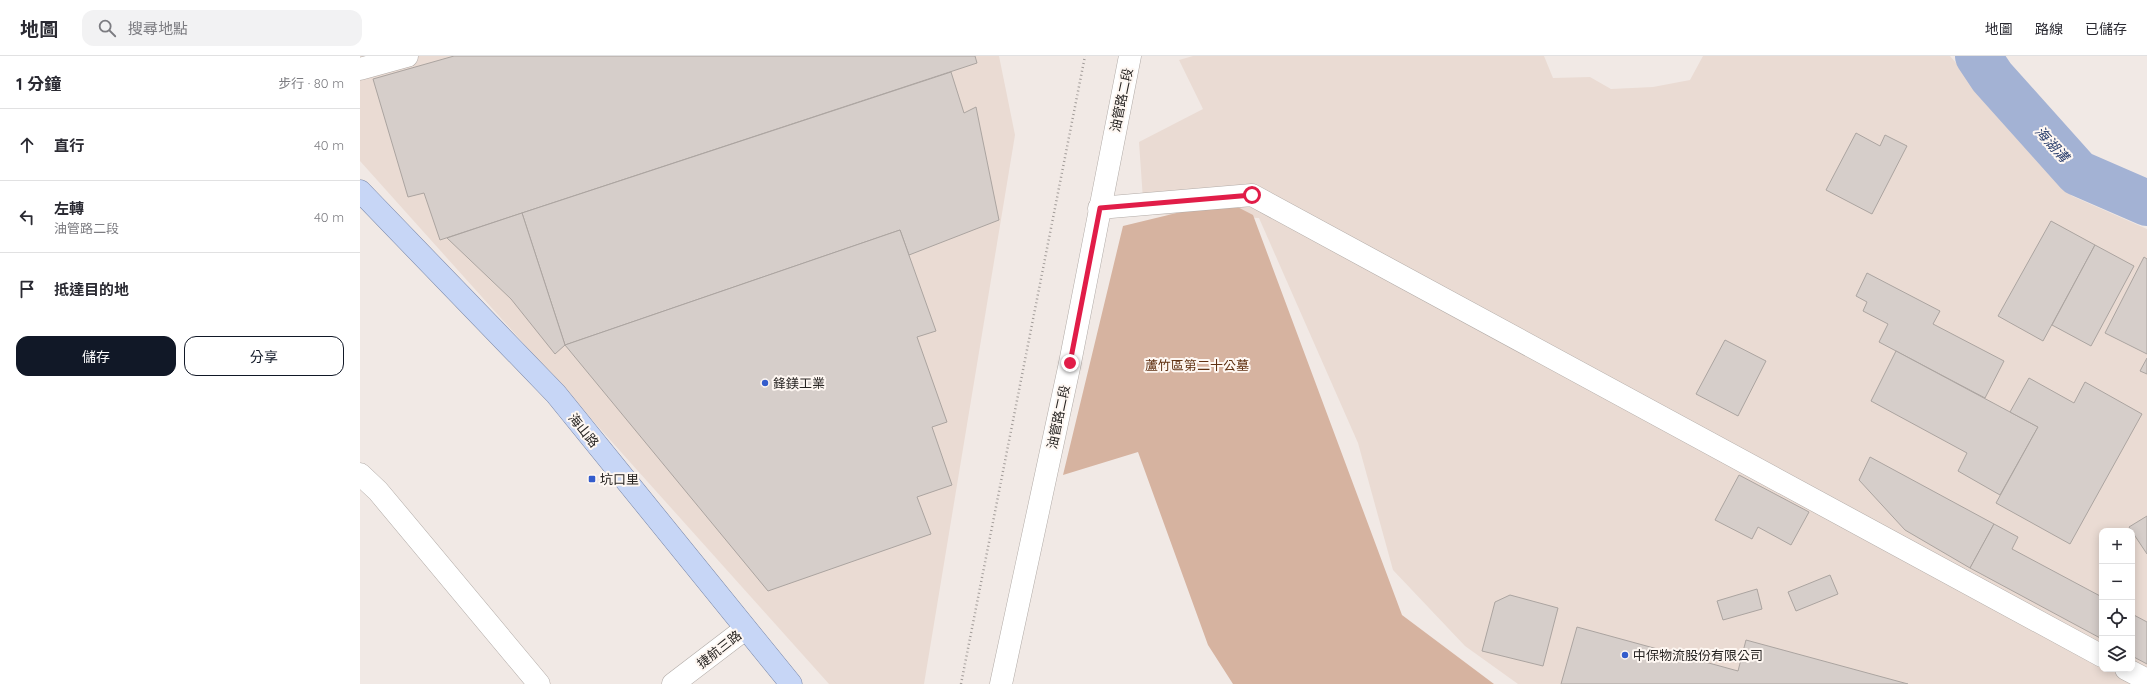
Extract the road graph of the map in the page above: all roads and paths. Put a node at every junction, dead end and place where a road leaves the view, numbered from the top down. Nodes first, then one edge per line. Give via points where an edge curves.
1 (407, 56) edge
2 (1085, 56) edge
3 (1130, 56) edge
4 (360, 69) edge
5 (360, 191) edge
6 (1100, 208) junction
7 (360, 474) edge
8 (745, 629) junction
9 (2099, 654) edge
10 (2132, 672) edge
11 (2147, 680) edge
12 (539, 684) edge
13 (673, 684) edge
14 (791, 684) edge
15 (961, 684) edge
16 (1001, 684) edge

1 - 4 street
2 - 15 path
3 - 6 street, 油管路二段
5 - 8 main road, 海山路 via 556,394
6 - 9 street via 1252,195
6 - 16 street, 油管路二段 via 1070,363
7 - 12 street via 378,491
8 - 13 street, 捷航三路
8 - 14 main road, 海山路
10 - 11 street

